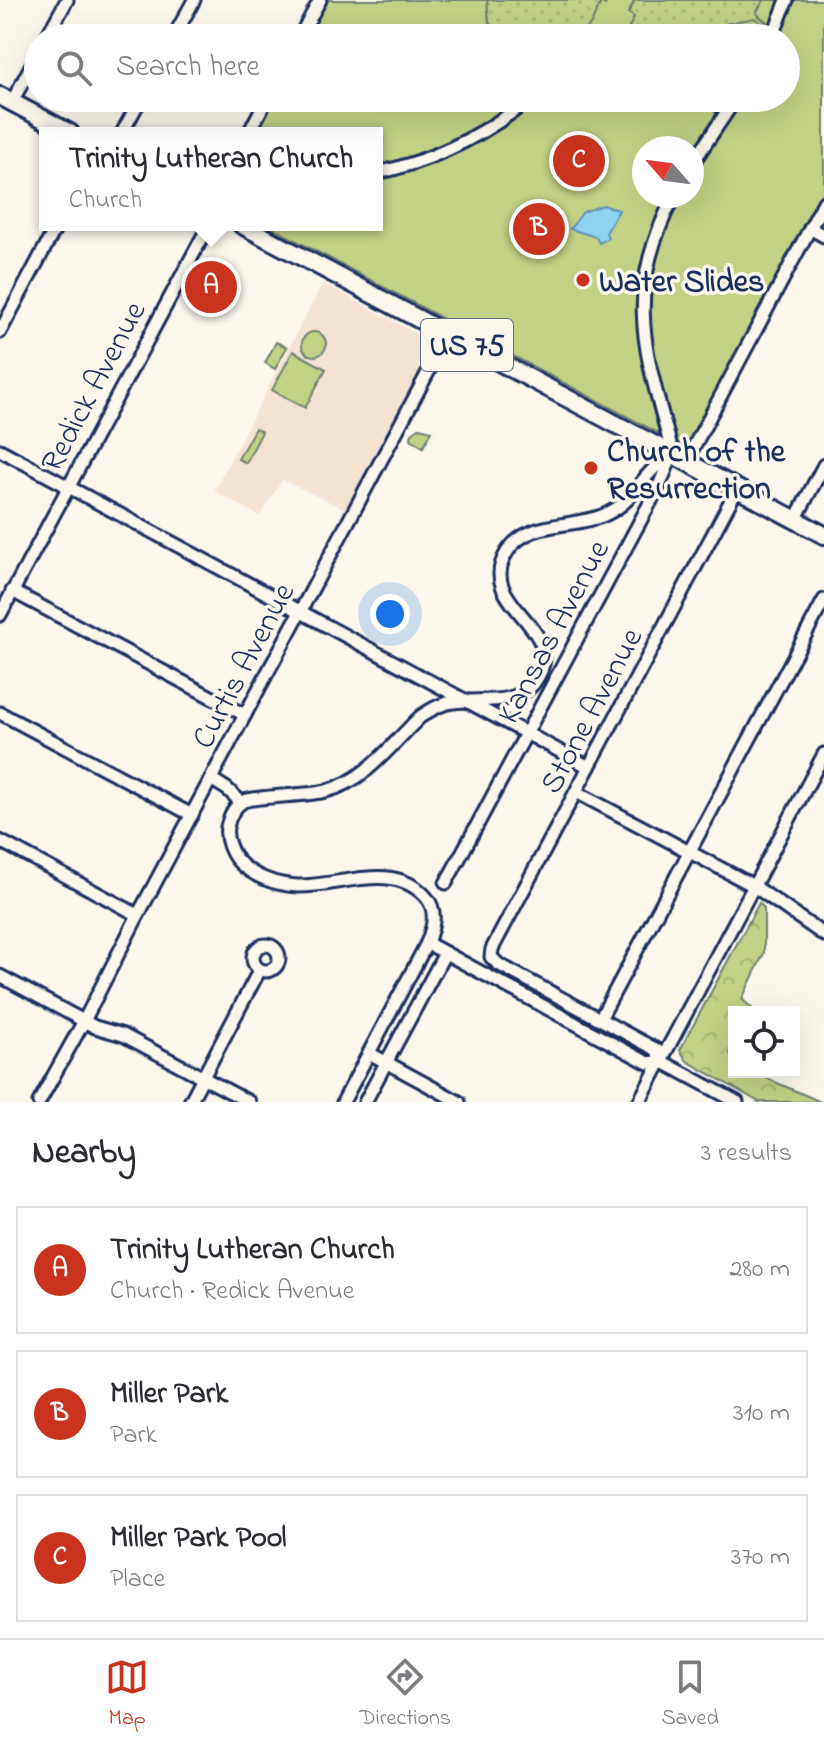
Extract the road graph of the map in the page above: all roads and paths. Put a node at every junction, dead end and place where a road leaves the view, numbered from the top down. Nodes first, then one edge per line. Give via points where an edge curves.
1 (67, 0) edge
2 (194, 0) edge
3 (320, 0) edge
4 (787, 0) edge
5 (54, 24) edge
6 (181, 24) edge
7 (307, 24) edge
8 (778, 24) edge
9 (24, 73) edge
10 (6, 99) edge
11 (24, 109) edge
12 (30, 112) edge
13 (509, 112) edge
14 (726, 112) edge
15 (59, 127) edge
16 (704, 146) edge
17 (383, 171) edge
18 (824, 202) edge
19 (668, 208) edge
20 (810, 228) junction
21 (54, 231) edge
22 (206, 231) edge
23 (253, 231) edge
24 (824, 236) edge
25 (0, 332) edge
26 (448, 335) junction
27 (0, 450) edge
28 (673, 455) junction
29 (824, 465) edge
30 (68, 486) junction
31 (737, 489) junction
32 (795, 520) junction
33 (824, 535) edge
34 (12, 591) junction
35 (824, 600) edge
36 (300, 610) junction
37 (0, 615) edge
38 (469, 701) junction
39 (0, 713) edge
40 (245, 715) junction
41 (527, 733) junction
42 (824, 754) edge
43 (589, 767) junction
44 (211, 779) junction
45 (576, 792) junction
46 (241, 802) junction
47 (192, 815) junction
48 (0, 841) edge
49 (689, 852) junction
50 (446, 883) dead end
51 (754, 886) junction
52 (138, 915) junction
53 (824, 935) edge
54 (427, 943) junction
55 (445, 953) junction
56 (259, 971) dead end
57 (0, 976) edge
58 (600, 1019) junction
59 (84, 1021) junction
60 (369, 1053) junction
61 (661, 1061) junction
62 (387, 1063) junction
63 (203, 1077) junction
64 (39, 1102) edge
65 (190, 1102) edge
66 (249, 1102) edge
67 (343, 1102) edge
68 (365, 1102) edge
69 (459, 1102) edge
70 (639, 1102) edge
71 (737, 1102) edge

1 - 5 street
2 - 6 street
3 - 7 street
4 - 8 street
9 - 10 street
10 - 11 highway
12 - 15 highway
13 - 17 street via 424,161
14 - 16 street
18 - 20 street, Kansas Avenue
19 - 28 street via 649,262 642,320
20 - 24 street
20 - 28 street, Kansas Avenue via 697,442
21 - 25 street
22 - 30 street, Redick Avenue
23 - 26 highway, US 75
26 - 28 highway, US 75
26 - 36 street, Curtis Avenue
27 - 30 street
28 - 31 highway, US 75
28 - 38 street via 614,510 535,531 511,546 501,564 501,586 539,637 540,671 519,695
28 - 41 street, Kansas Avenue
29 - 32 street
30 - 34 street, Redick Avenue
30 - 36 street
31 - 32 highway, US 75
31 - 43 street, Stone Avenue
32 - 33 highway, US 75
34 - 37 street, Redick Avenue
34 - 40 street
35 - 49 street
36 - 38 street
36 - 40 street, Curtis Avenue
38 - 41 street
38 - 46 street via 445,704 420,717 361,774 335,788
39 - 47 street
40 - 44 street, Curtis Avenue
41 - 43 street
41 - 50 street, Kansas Avenue
42 - 51 street
43 - 45 street, Stone Avenue
44 - 46 street
44 - 47 street, Curtis Avenue
45 - 49 street
45 - 58 street, Stone Avenue via 491,957
46 - 54 street via 226,832 236,859 249,870 273,882 300,886 399,879 429,901 433,922
47 - 52 street, Curtis Avenue
48 - 52 street
49 - 51 street
49 - 58 street
51 - 53 street
51 - 61 street
52 - 59 street, Curtis Avenue
54 - 55 street
54 - 60 street
55 - 61 street via 648,1063
55 - 62 street
56 - 63 street
57 - 59 street
58 - 61 street via 657,1050
59 - 63 street
59 - 64 street, Curtis Avenue
60 - 62 street
60 - 67 street
61 - 70 street
61 - 71 street
62 - 68 street
62 - 69 street
63 - 65 street
63 - 66 street

